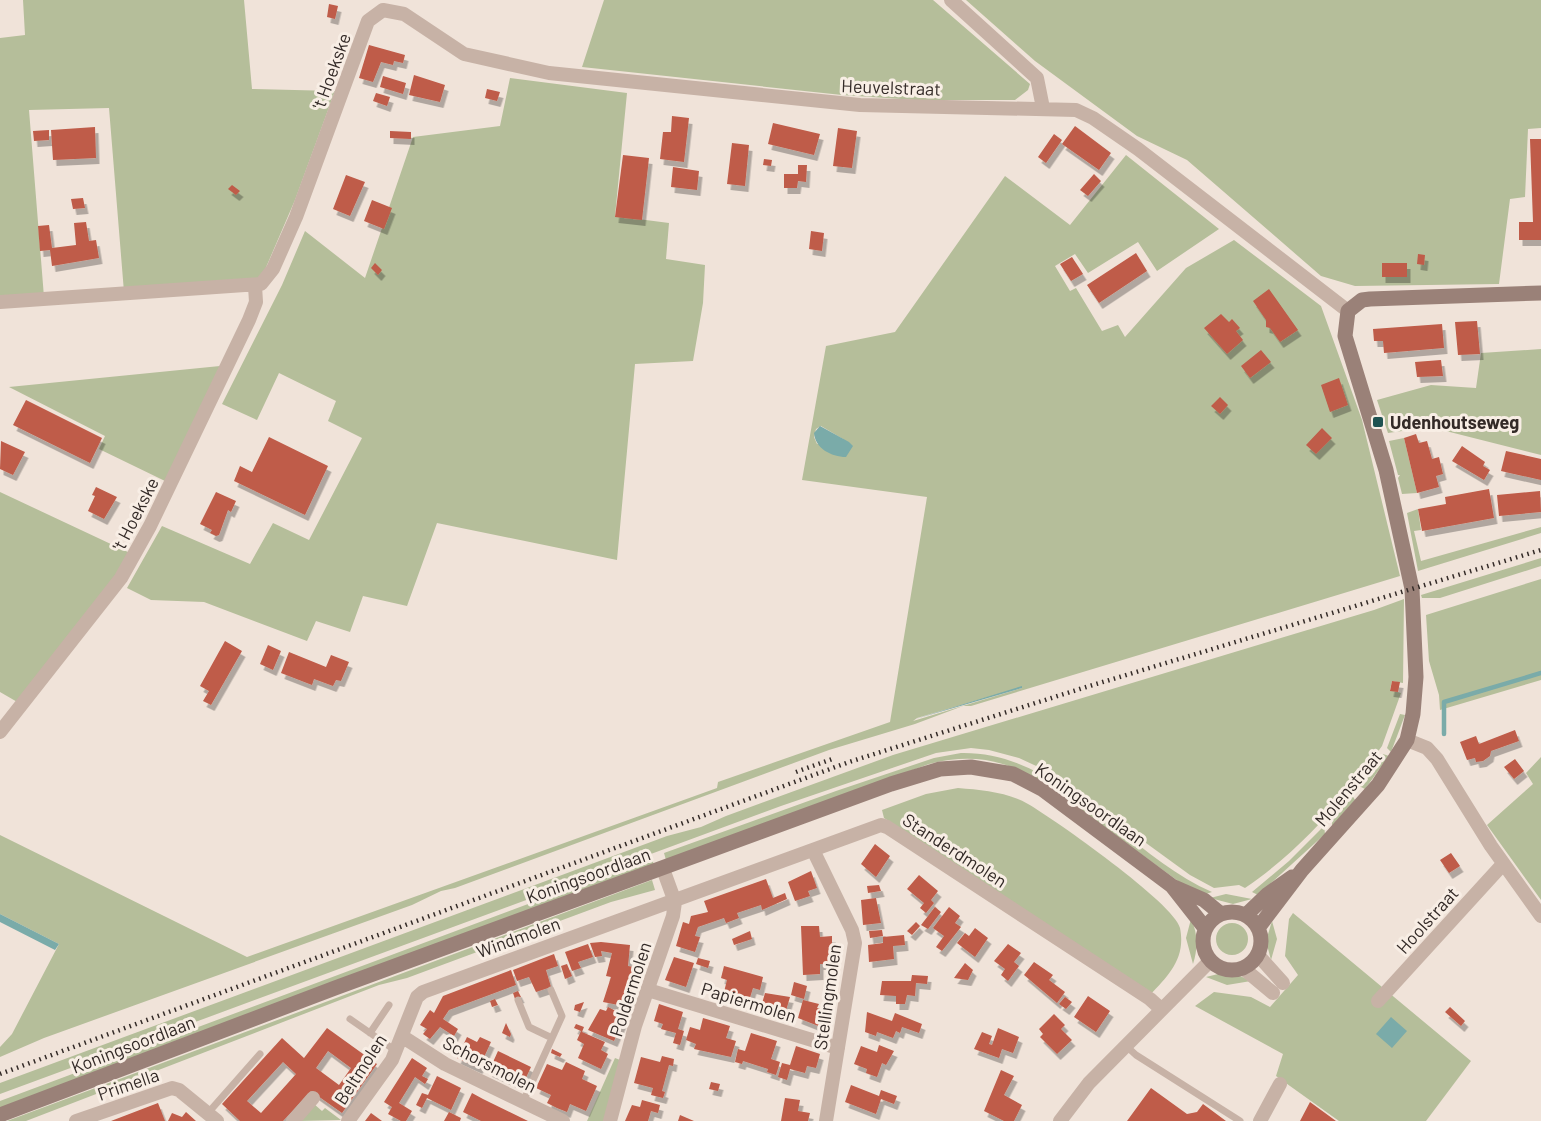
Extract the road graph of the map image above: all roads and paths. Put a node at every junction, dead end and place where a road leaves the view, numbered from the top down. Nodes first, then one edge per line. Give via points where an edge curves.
1 (951, 0) edge
2 (383, 5) edge
3 (1043, 108) junction
4 (255, 286) junction
5 (1541, 293) edge
6 (0, 302) edge
7 (1348, 311) junction
8 (0, 732) edge
9 (1407, 740) junction
10 (813, 850) junction
11 (1503, 864) junction
12 (663, 869) junction
13 (1302, 870) junction
14 (1172, 886) junction
15 (675, 902) junction
16 (1221, 914) junction
17 (1246, 915) junction
18 (1541, 916) edge
19 (1205, 928) junction
20 (1258, 928) junction
21 (1258, 955) junction
22 (1210, 961) junction
23 (1243, 968) junction
24 (551, 990) dead end
25 (648, 990) junction
26 (518, 1000) dead end
27 (1378, 1001) dead end
28 (389, 1005) dead end
29 (1161, 1009) junction
30 (350, 1019) dead end
31 (370, 1033) junction
32 (403, 1037) junction
33 (552, 1038) junction
34 (1125, 1045) junction
35 (838, 1048) junction
36 (396, 1051) junction
37 (260, 1054) dead end
38 (1280, 1084) dead end
39 (313, 1098) dead end
40 (523, 1102) junction
41 (0, 1115) edge
42 (213, 1117) edge
43 (76, 1121) edge
44 (293, 1121) edge
45 (348, 1121) edge
46 (563, 1121) edge
47 (610, 1121) edge
48 (826, 1121) edge
49 (1060, 1121) edge
50 (1240, 1121) edge
51 (1260, 1121) edge

1 - 3 street via 1037,78
2 - 3 street, Heuvelstraat via 404,14 464,54 549,73 860,105
2 - 4 street, 't Hoekske via 366,27 273,269 267,279
3 - 7 street, Heuvelstraat via 1076,110 1093,118
4 - 6 street
4 - 8 street, 't Hoekske via 256,302 249,320 140,547 100,609
5 - 7 street via 1370,298
7 - 9 street, Molenstraat via 1345,336 1386,470 1408,562 1416,677
9 - 11 street via 1427,748 1437,759
9 - 13 street, Molenstraat via 1378,785
10 - 15 street, Standerdmolen
10 - 29 street, Standerdmolen via 887,826
10 - 35 street, Stellingmolen via 855,943
11 - 18 street
11 - 27 street, Hoolstraat
12 - 14 street, Koningsoordlaan via 891,784 940,769 971,767 1013,774 1042,789
12 - 15 street
12 - 41 street, Koningsoordlaan
13 - 17 street, Molenstraat
13 - 20 street, Molenstraat
14 - 16 street, Koningsoordlaan via 1204,900
14 - 19 street, Koningsoordlaan
15 - 25 street, Poldermolen
15 - 32 street, Windmolen via 638,912 423,992 417,997
16 - 17 street via 1232,911
16 - 19 street
17 - 20 street
19 - 22 street via 1202,944
20 - 21 street
21 - 23 street
21 - 23 street via 1278,988
22 - 23 street via 1226,970
22 - 29 street
24 - 33 lane via 562,1016
25 - 35 street, Papiermolen
25 - 47 street, Poldermolen
26 - 33 lane via 529,1027
28 - 31 lane
29 - 34 street
30 - 31 lane
31 - 36 lane
32 - 36 street, Beltmolen
32 - 40 street, Schorsmolen via 445,1064
33 - 40 lane
34 - 49 street
34 - 50 lane
35 - 48 street, Stellingmolen
36 - 45 street, Beltmolen
37 - 42 lane
38 - 51 street
39 - 44 street, Beltmolen
40 - 46 street, Schorsmolen
42 - 43 street, Primella via 172,1088

